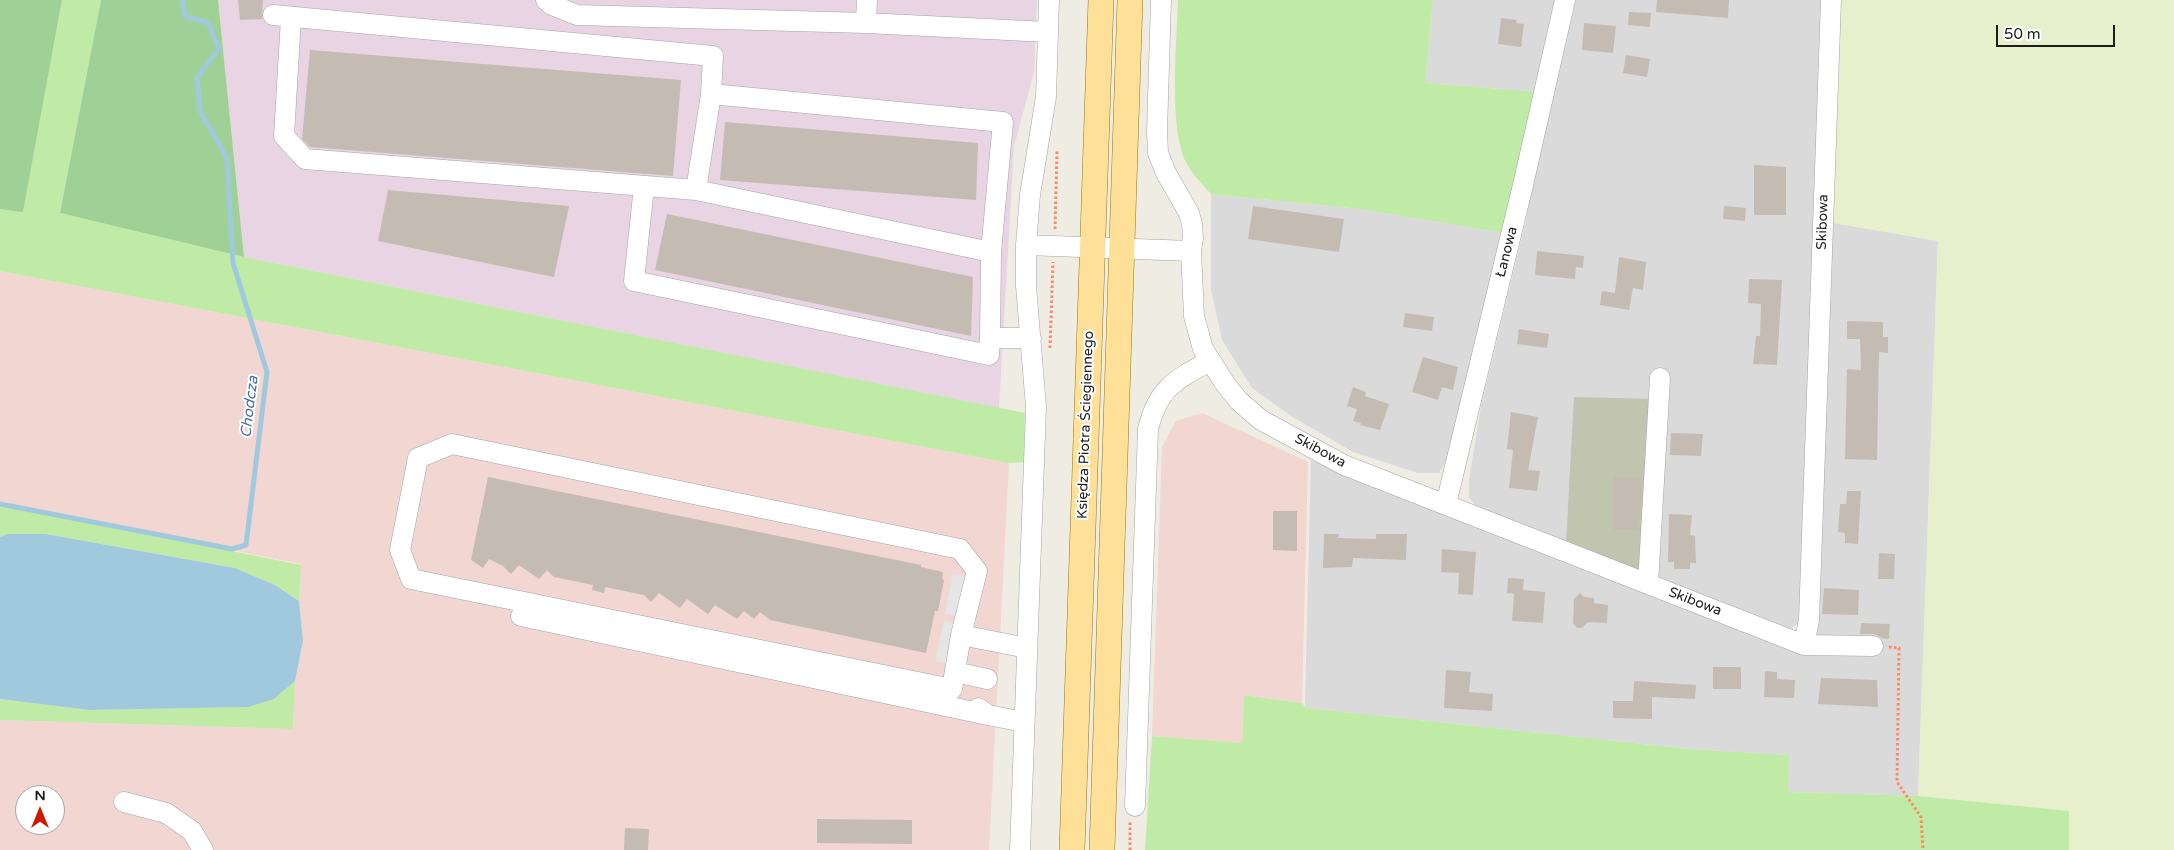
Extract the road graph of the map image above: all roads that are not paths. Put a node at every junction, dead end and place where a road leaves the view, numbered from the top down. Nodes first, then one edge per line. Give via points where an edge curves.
1 (546, 0) edge
2 (867, 0) edge
3 (1049, 0) edge
4 (1101, 0) edge
5 (1130, 0) edge
6 (1161, 0) edge
7 (1565, 0) edge
8 (1831, 0) edge
9 (866, 23) junction
10 (1048, 32) junction
11 (711, 94) junction
12 (644, 186) junction
13 (696, 190) junction
14 (1026, 245) junction
15 (1092, 247) junction
16 (1122, 248) junction
17 (1191, 251) junction
18 (990, 252) junction
19 (990, 338) junction
20 (1031, 338) junction
21 (1210, 361) junction
22 (1660, 378) dead end
23 (1446, 504) junction
24 (1648, 584) junction
25 (521, 616) dead end
26 (961, 635) junction
27 (1804, 644) junction
28 (1873, 646) road end
29 (1027, 648) junction
30 (987, 679) dead end
31 (954, 680) junction
32 (988, 714) junction
33 (1024, 722) junction
34 (124, 802) dead end
35 (1135, 806) road end
36 (203, 850) edge
37 (1020, 850) edge
38 (1072, 850) edge
39 (1102, 850) edge

1 - 9 street via 552,6 576,15
2 - 9 street
3 - 10 street
4 - 15 main road, Księdza Piotra Ściegiennego
5 - 16 main road
6 - 17 street, Skibowa via 1158,153 1189,213 1193,238
7 - 23 street, Łanowa
8 - 27 street, Skibowa via 1809,620
9 - 10 street
10 - 14 street via 1046,97 1030,195
11 - 12 street via 712,56 282,17 284,136 305,159
11 - 13 street
11 - 18 street via 1004,122
12 - 13 street
12 - 19 street via 634,281 988,356
13 - 18 street
14 - 15 street
14 - 20 street
15 - 16 street
15 - 38 main road, Księdza Piotra Ściegiennego
16 - 17 street
16 - 39 main road
17 - 21 street, Skibowa via 1194,316 1203,349
18 - 19 street
19 - 20 street
20 - 29 street via 1036,407
21 - 23 street, Skibowa via 1239,401 1261,420 1344,465
21 - 35 street via 1174,382 1163,393 1152,409 1148,429
22 - 24 street
23 - 24 street, Skibowa
24 - 27 street, Skibowa
25 - 32 street
26 - 29 street
26 - 31 street
26 - 31 street via 977,571 960,549 452,444 418,458 400,550 411,579
27 - 28 street
29 - 33 street
30 - 31 street
31 - 32 street
32 - 33 street
33 - 37 street
34 - 36 street via 166,813 192,831

